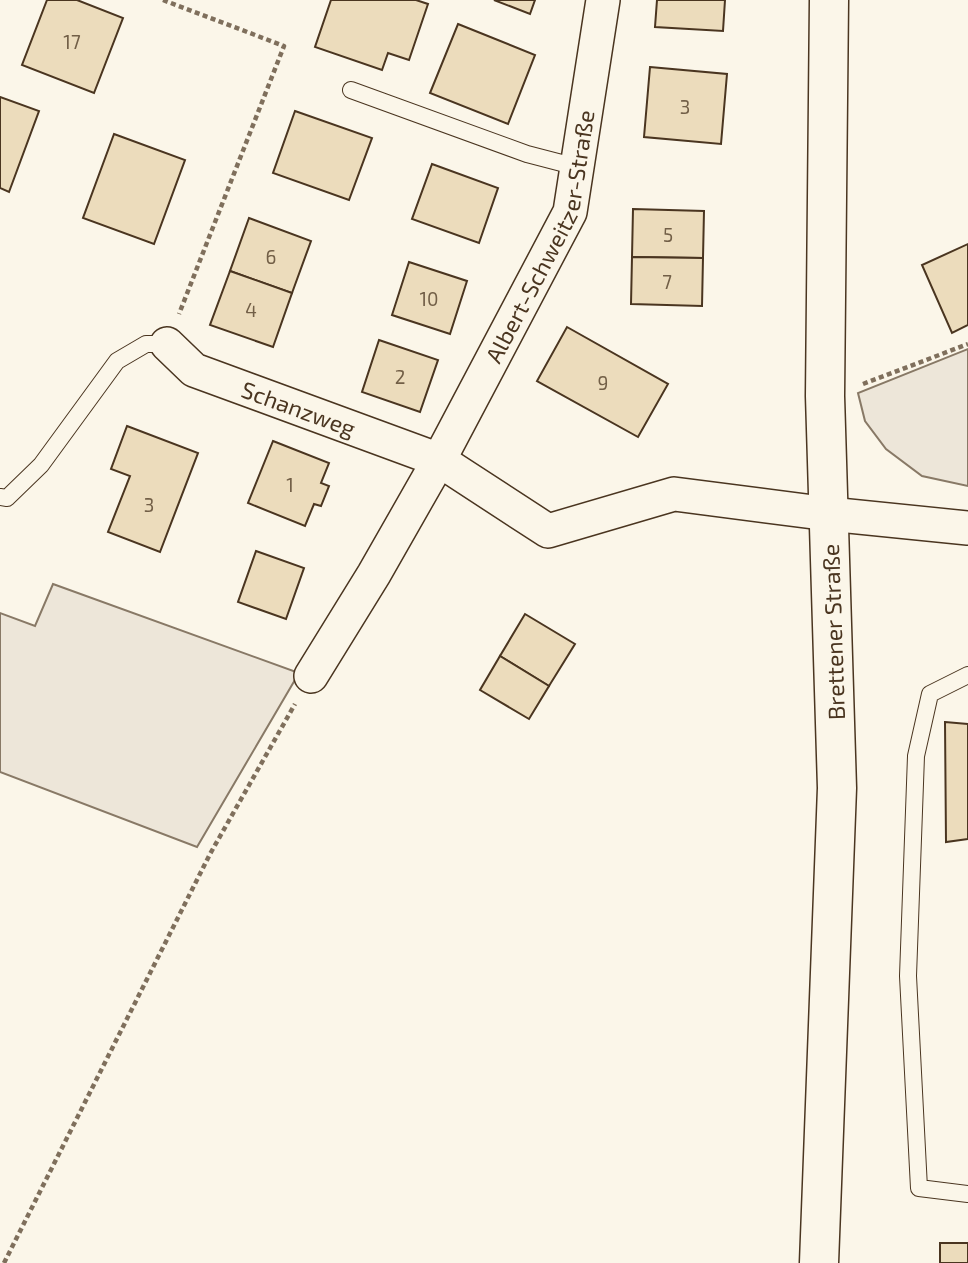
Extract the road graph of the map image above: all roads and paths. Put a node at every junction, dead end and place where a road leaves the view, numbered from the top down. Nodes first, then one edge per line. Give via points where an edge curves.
1 (163, 0) edge
2 (604, 0) edge
3 (829, 0) edge
4 (351, 90) dead end
5 (577, 167) junction
6 (167, 344) junction
7 (968, 345) edge
8 (825, 396) junction
9 (439, 460) junction
10 (0, 497) edge
11 (829, 513) junction
12 (968, 528) edge
13 (968, 675) edge
14 (311, 676) joint
15 (968, 1194) edge
16 (4, 1263) edge
17 (819, 1263) edge

1 - 6 path via 284,46
2 - 5 street, Albert-Schweitzer-Straße
3 - 8 street, Brettener Straße
4 - 5 lane via 527,154
5 - 9 street, Albert-Schweitzer-Straße via 570,212
6 - 9 street, Schanzweg via 194,370
6 - 10 lane via 146,344 117,361 41,465 7,498
7 - 8 path
8 - 11 street, Brettener Straße
9 - 11 street via 548,531 674,494
9 - 14 street, Albert-Schweitzer-Straße
11 - 12 street
11 - 17 street, Brettener Straße via 837,788
13 - 15 lane via 930,694 916,757 908,976 919,1188
14 - 16 path via 210,854

